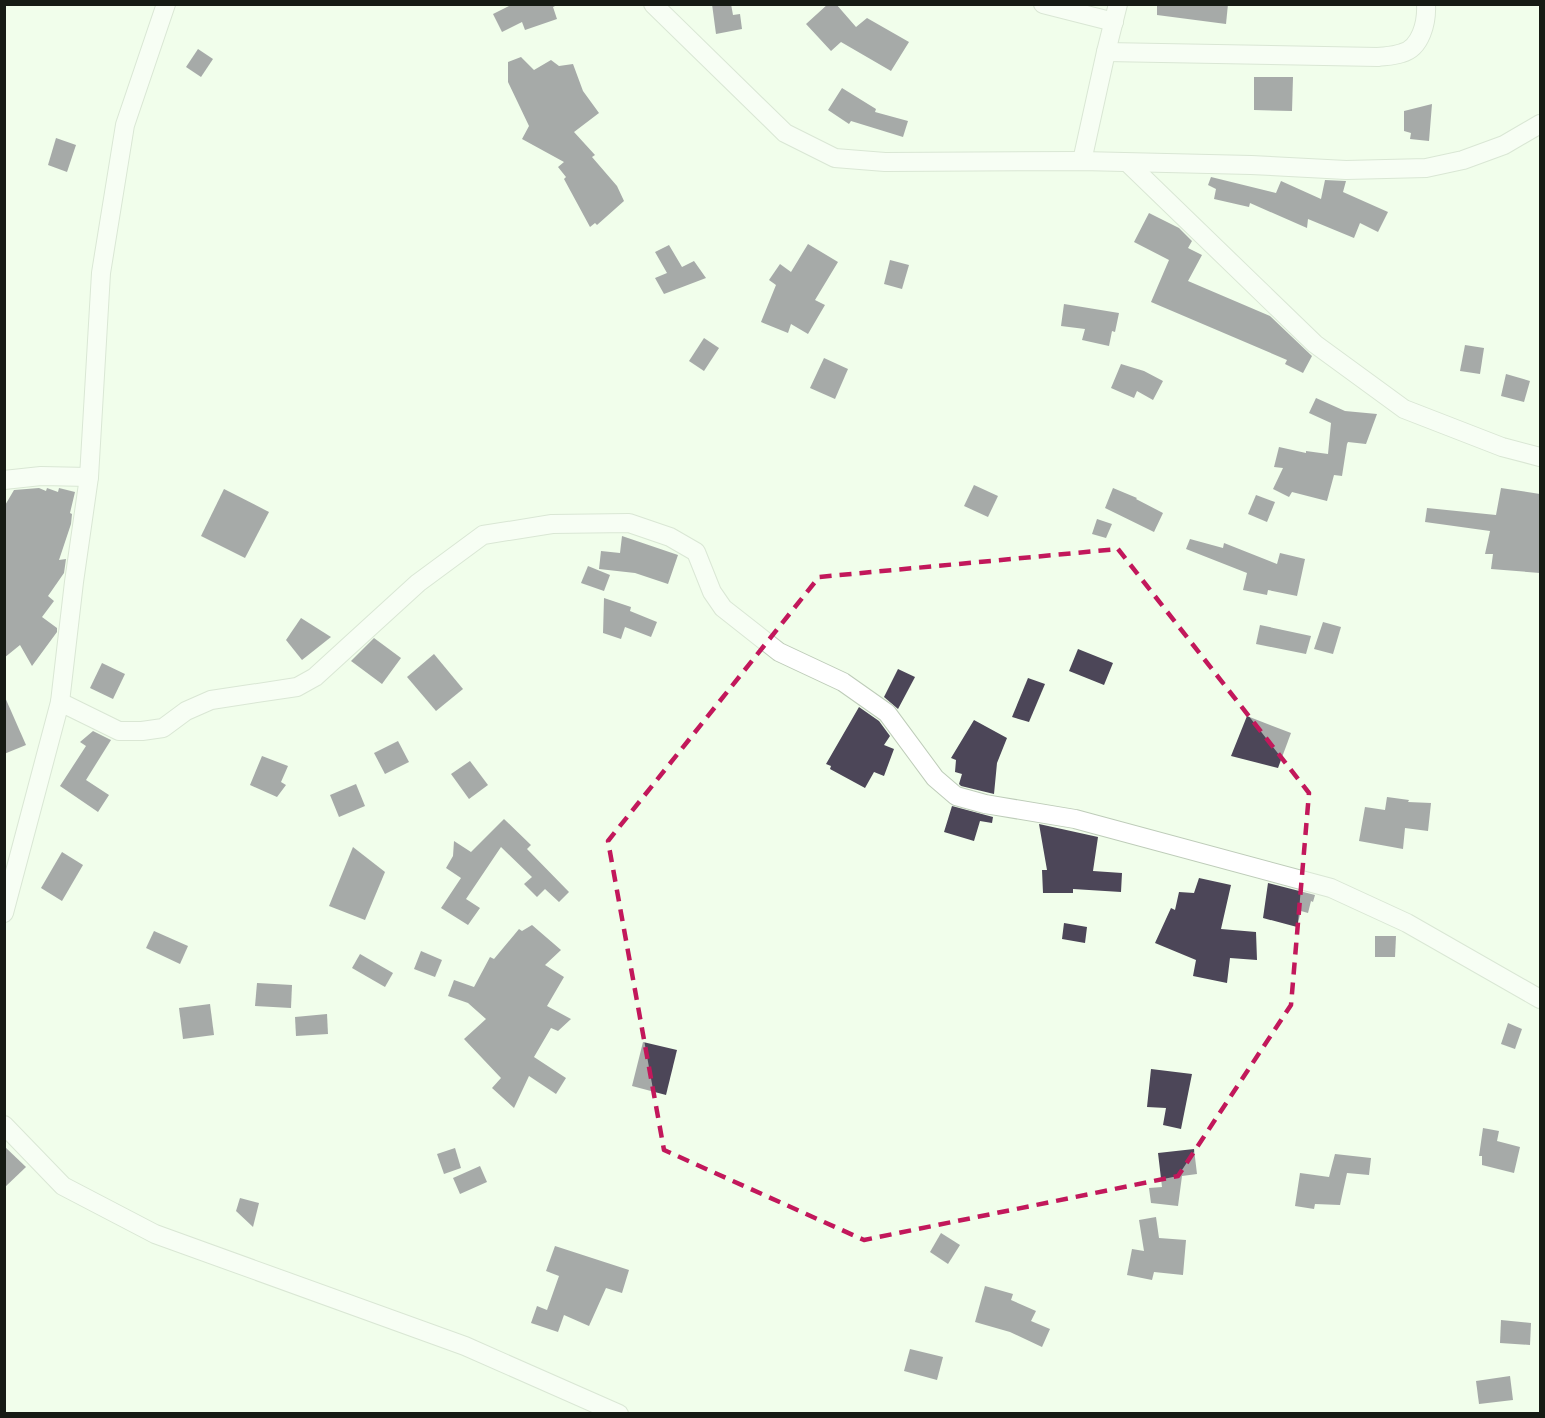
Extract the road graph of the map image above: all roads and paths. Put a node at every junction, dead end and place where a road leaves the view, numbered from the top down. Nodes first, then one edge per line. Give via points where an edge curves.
1 (166, 4) edge
2 (653, 4) edge
3 (1043, 4) edge
4 (1426, 4) edge
5 (1116, 13) edge
6 (1106, 52) junction
7 (1540, 124) edge
8 (1082, 161) junction
9 (1128, 164) junction
10 (1540, 457) edge
11 (89, 477) junction
12 (4, 480) edge
13 (60, 702) junction
14 (4, 914) edge
15 (1540, 999) edge
16 (4, 1125) edge
17 (619, 1413) edge

1 - 11 street via 125,125 102,261
2 - 8 street via 785,133 835,158 885,162
3 - 5 street
4 - 6 street via 1420,38 1404,53 1378,57
5 - 6 street
6 - 8 street
7 - 9 street via 1504,145 1426,168 1346,170
8 - 9 street
9 - 10 street via 1315,344 1404,409 1502,447
11 - 12 street
11 - 13 street
13 - 14 street
13 - 15 street via 118,731 142,731 163,728 186,711 211,700 297,687 315,677 418,582 483,535 552,524 629,523 670,537 696,552 711,592 723,608 779,652 843,682 886,713 935,778 956,796 1075,819 1331,888 1407,923
16 - 17 street via 63,1186 155,1234 465,1346

